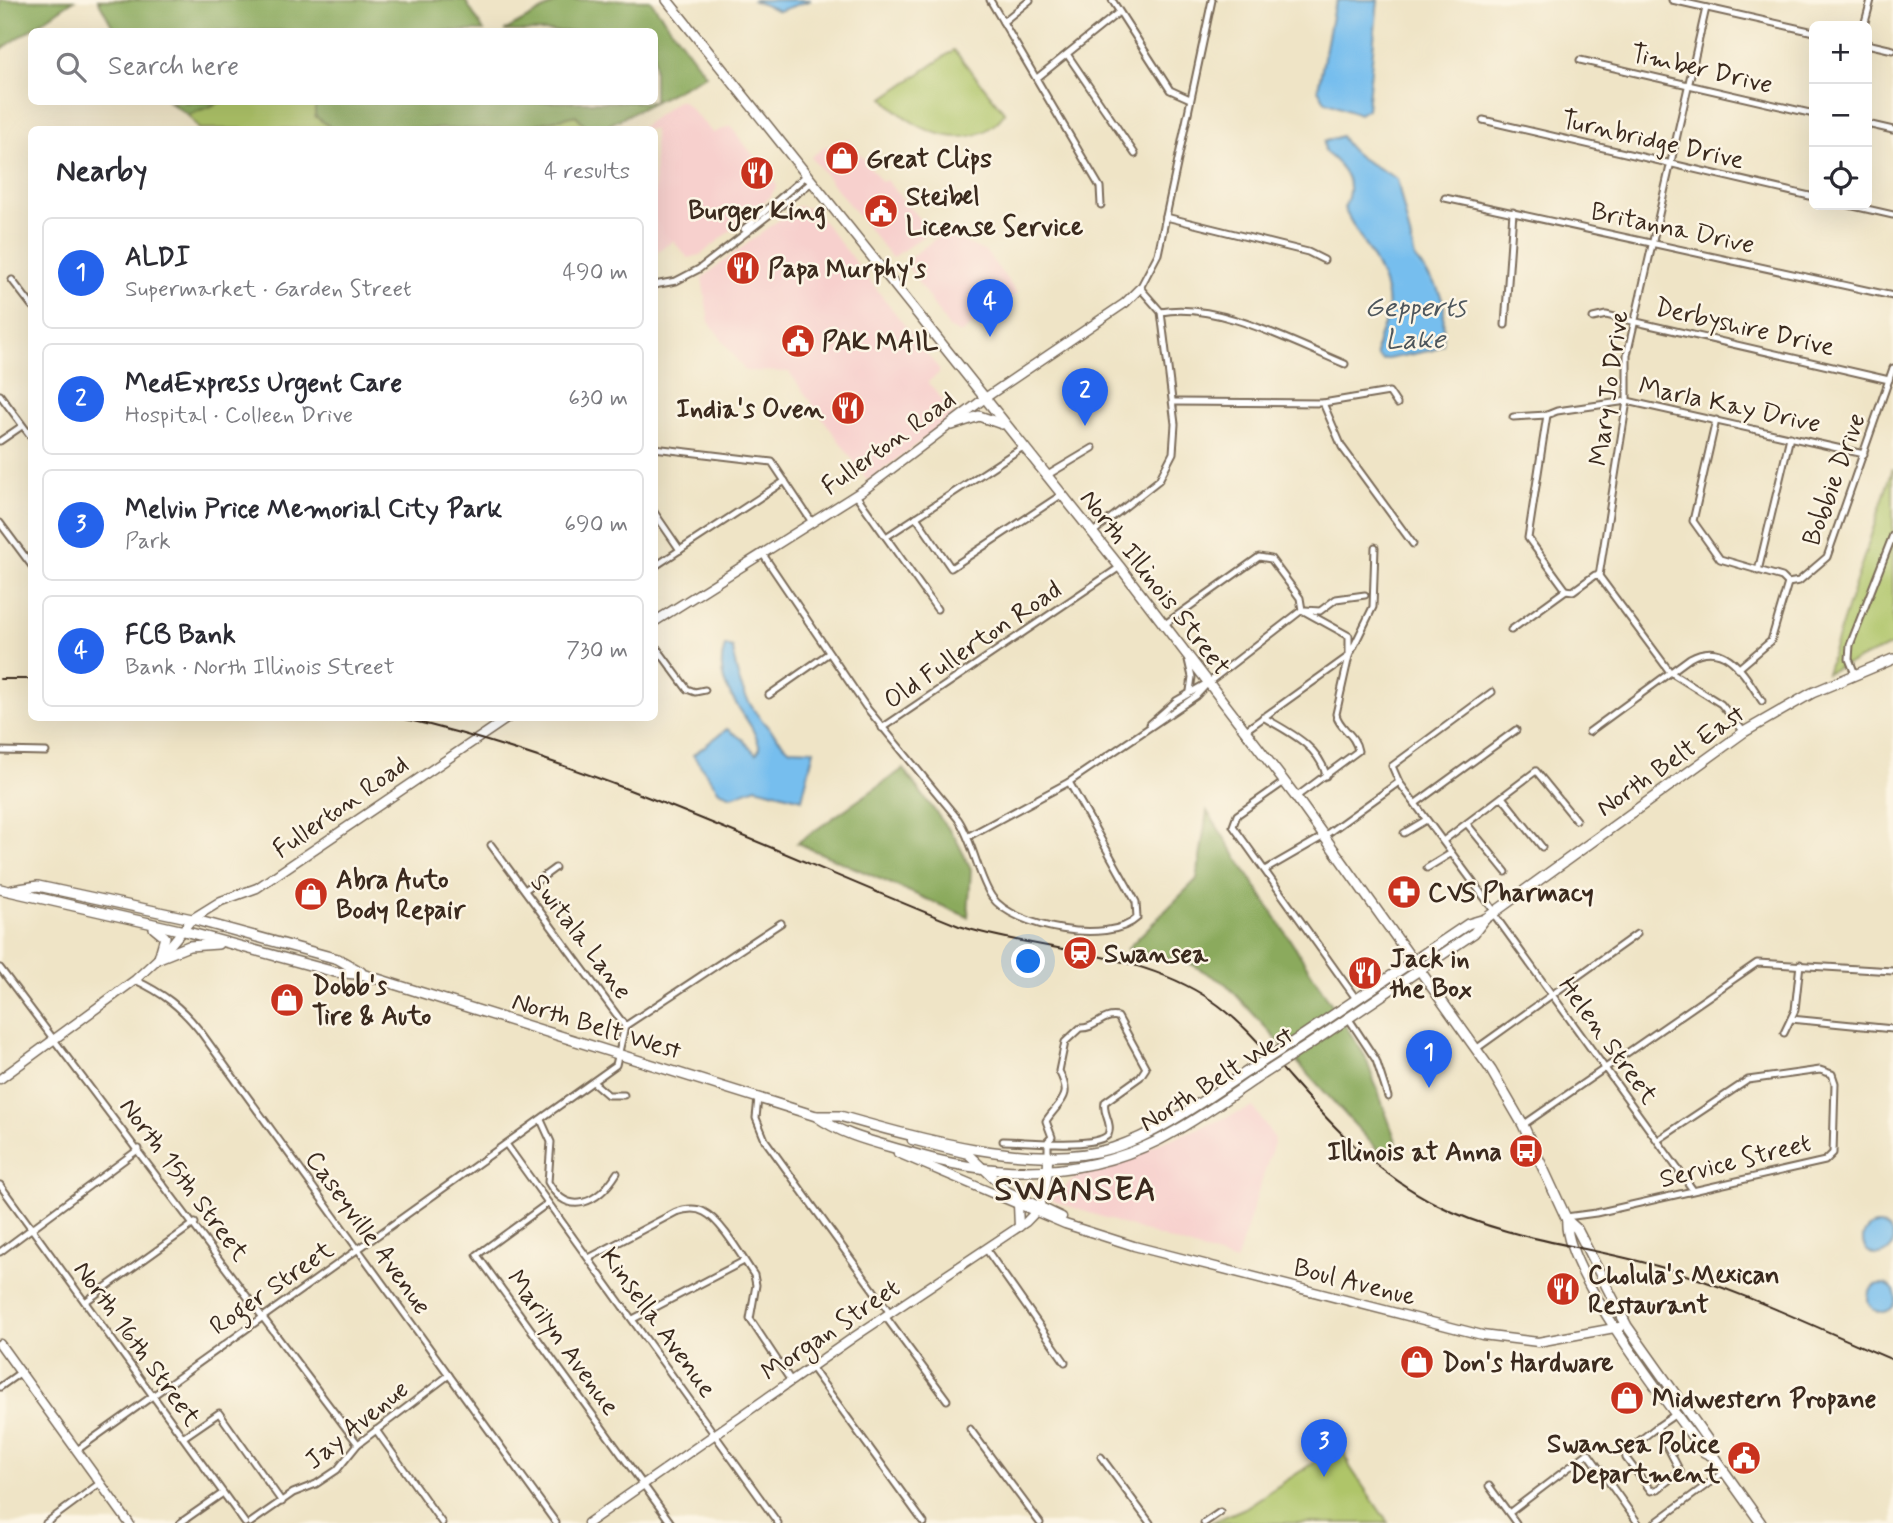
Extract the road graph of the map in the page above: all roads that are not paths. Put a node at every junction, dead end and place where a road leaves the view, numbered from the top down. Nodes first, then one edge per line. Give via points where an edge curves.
1 (667, 0) edge
2 (990, 0) edge
3 (1030, 0) edge
4 (1112, 0) edge
5 (1212, 0) edge
6 (1672, 0) edge
7 (1871, 0) edge
8 (1706, 8) junction
9 (1119, 12) junction
10 (1865, 21) edge
11 (1003, 22) junction
12 (1809, 31) edge
13 (1872, 45) edge
14 (1893, 50) edge
15 (1067, 54) junction
16 (1580, 60) dead end
17 (1037, 78) junction
18 (1688, 85) junction
19 (1190, 99) junction
20 (1809, 113) edge
21 (1482, 120) dead end
22 (1872, 125) edge
23 (1893, 130) edge
24 (1135, 154) dead end
25 (1671, 163) junction
26 (810, 178) junction
27 (1809, 196) edge
28 (1445, 198) dead end
29 (1101, 205) dead end
30 (1871, 210) edge
31 (1513, 212) junction
32 (1893, 215) edge
33 (1166, 217) junction
34 (1653, 242) junction
35 (1324, 260) dead end
36 (12, 280) dead end
37 (658, 284) edge
38 (1140, 288) junction
39 (1893, 296) edge
40 (28, 301) edge
41 (1161, 312) junction
42 (1593, 318) dead end
43 (1636, 321) junction
44 (1505, 325) dead end
45 (1345, 364) dead end
46 (1893, 369) edge
47 (1889, 380) junction
48 (0, 395) edge
49 (985, 398) junction
50 (1627, 401) junction
51 (1173, 402) junction
52 (1323, 403) junction
53 (1397, 404) dead end
54 (1547, 415) junction
55 (1513, 417) dead end
56 (1716, 420) junction
57 (952, 425) junction
58 (22, 426) junction
59 (1009, 429) junction
60 (28, 433) edge
61 (1790, 437) junction
62 (0, 441) edge
63 (1023, 447) junction
64 (658, 448) edge
65 (1093, 448) dead end
66 (1864, 454) junction
67 (1046, 476) junction
68 (785, 481) junction
69 (856, 495) junction
70 (1061, 495) junction
71 (916, 517) junction
72 (658, 518) edge
73 (812, 522) junction
74 (0, 523) edge
75 (1093, 534) junction
76 (1893, 536) edge
77 (886, 537) junction
78 (1413, 544) dead end
79 (1376, 547) dead end
80 (680, 550) junction
81 (762, 553) junction
82 (28, 561) edge
83 (658, 564) edge
84 (1119, 567) junction
85 (1758, 571) junction
86 (1600, 576) junction
87 (1788, 583) junction
88 (1566, 590) junction
89 (1365, 595) dead end
90 (937, 610) dead end
91 (1302, 610) junction
92 (658, 619) edge
93 (1165, 624) junction
94 (1511, 630) dead end
95 (658, 649) edge
96 (829, 653) junction
97 (1187, 653) junction
98 (1349, 656) junction
99 (1893, 659) edge
100 (1738, 668) junction
101 (1670, 672) junction
102 (1855, 674) junction
103 (1209, 682) junction
104 (705, 690) dead end
105 (1190, 692) junction
106 (1492, 692) dead end
107 (769, 695) dead end
108 (1762, 701) dead end
109 (1263, 717) junction
110 (504, 721) edge
111 (1147, 727) junction
112 (882, 728) junction
113 (1246, 730) junction
114 (1516, 730) dead end
115 (1589, 732) dead end
116 (1744, 732) junction
117 (0, 751) edge
118 (46, 752) dead end
119 (1325, 776) junction
120 (1069, 782) junction
121 (1284, 782) junction
122 (1399, 782) junction
123 (1296, 797) junction
124 (1502, 797) junction
125 (1416, 803) junction
126 (1426, 820) junction
127 (1576, 820) dead end
128 (1466, 824) junction
129 (1404, 832) dead end
130 (969, 836) junction
131 (1324, 836) junction
132 (1443, 841) junction
133 (491, 845) dead end
134 (1542, 847) dead end
135 (1450, 854) junction
136 (1427, 868) dead end
137 (555, 869) dead end
138 (1265, 870) junction
139 (1506, 872) dead end
140 (0, 889) edge
141 (525, 890) junction
142 (10, 891) junction
143 (1494, 912) junction
144 (192, 919) junction
145 (1485, 919) junction
146 (140, 921) junction
147 (781, 923) dead end
148 (184, 931) junction
149 (1637, 934) dead end
150 (231, 944) junction
151 (159, 958) junction
152 (1413, 963) junction
153 (1800, 964) junction
154 (0, 968) edge
155 (1419, 971) junction
156 (1893, 971) edge
157 (365, 975) junction
158 (135, 980) junction
159 (1553, 994) junction
160 (1357, 1000) junction
161 (1349, 1019) junction
162 (1791, 1019) junction
163 (625, 1026) junction
164 (1893, 1029) edge
165 (1784, 1032) dead end
166 (55, 1039) junction
167 (1476, 1049) junction
168 (620, 1055) junction
169 (1606, 1067) junction
170 (0, 1079) edge
171 (593, 1082) junction
172 (624, 1096) dead end
173 (1388, 1097) dead end
174 (758, 1098) junction
175 (816, 1116) junction
176 (541, 1120) junction
177 (1523, 1125) junction
178 (881, 1127) junction
179 (1658, 1140) junction
180 (1003, 1141) dead end
181 (1048, 1141) junction
182 (506, 1144) junction
183 (887, 1146) junction
184 (139, 1149) junction
185 (1048, 1158) junction
186 (987, 1171) junction
187 (1048, 1171) junction
188 (617, 1173) dead end
189 (0, 1185) edge
190 (1693, 1190) junction
191 (548, 1203) junction
192 (1018, 1204) junction
193 (1038, 1209) junction
194 (1567, 1218) junction
195 (195, 1223) junction
196 (1019, 1227) junction
197 (32, 1229) junction
198 (358, 1249) junction
199 (986, 1249) junction
200 (0, 1252) edge
201 (589, 1258) junction
202 (744, 1261) junction
203 (85, 1303) junction
204 (887, 1315) junction
205 (264, 1316) junction
206 (633, 1319) junction
207 (1626, 1326) junction
208 (1615, 1329) junction
209 (0, 1344) edge
210 (1065, 1362) dead end
211 (811, 1367) junction
212 (21, 1372) junction
213 (449, 1375) junction
214 (791, 1381) junction
215 (0, 1387) edge
216 (151, 1394) junction
217 (947, 1400) dead end
218 (1685, 1408) junction
219 (1676, 1414) junction
220 (1657, 1427) junction
221 (970, 1429) dead end
222 (376, 1430) junction
223 (716, 1434) junction
224 (184, 1437) junction
225 (358, 1444) junction
226 (77, 1450) junction
227 (1101, 1457) dead end
228 (1714, 1457) junction
229 (1724, 1472) junction
230 (100, 1483) junction
231 (643, 1485) junction
232 (1489, 1486) dead end
233 (223, 1493) junction
234 (282, 1502) junction
235 (1220, 1512) dead end
236 (1508, 1513) junction
237 (438, 1517) junction
238 (46, 1523) edge
239 (129, 1523) edge
240 (180, 1523) edge
241 (245, 1523) edge
242 (250, 1523) edge
243 (430, 1523) edge
244 (442, 1523) edge
245 (556, 1523) edge
246 (588, 1523) edge
247 (671, 1523) edge
248 (778, 1523) edge
249 (924, 1523) edge
250 (1040, 1523) edge
251 (1150, 1523) edge
252 (1204, 1523) edge
253 (1516, 1523) edge
254 (1638, 1523) edge
255 (1655, 1523) edge
256 (1761, 1523) edge

1 - 26 main road, North Illinois Street
2 - 11 street
3 - 11 street
4 - 9 street
5 - 19 street
6 - 8 street
7 - 10 street
8 - 12 street
8 - 18 street, Mary Jo Drive
9 - 15 street
9 - 19 street via 1170,90
11 - 17 street
13 - 14 street
15 - 17 street
15 - 24 street
16 - 18 street, Timber Drive
17 - 29 street via 1100,187
18 - 20 street, Timber Drive
18 - 25 street, Mary Jo Drive
19 - 33 street
21 - 25 street, Turnbridge Drive
22 - 23 street
25 - 27 street, Turnbridge Drive
25 - 34 street, Mary Jo Drive
26 - 37 street via 688,276
26 - 49 main road, North Illinois Street
28 - 31 street, Britanna Drive
30 - 32 street
31 - 34 street, Britanna Drive
31 - 44 street
33 - 35 street via 1308,252
33 - 38 street via 1158,254
34 - 39 street, Britanna Drive
34 - 43 street, Mary Jo Drive
36 - 40 street
38 - 41 street
38 - 49 street, Fullerton Road via 1125,303
41 - 45 street via 1180,309 1235,321
41 - 51 street
42 - 43 street, Derbyshire Drive via 1606,315
43 - 47 street, Derbyshire Drive
43 - 50 street, Mary Jo Drive via 1628,355
46 - 47 street, Bobbie Drive
47 - 66 street, Bobbie Drive
48 - 58 street
49 - 57 street, Fullerton Road
49 - 59 main road, North Illinois Street
50 - 54 street, Marla Kay Drive
50 - 56 street, Marla Kay Drive
50 - 86 street, Mary Jo Drive
51 - 52 street
51 - 75 street via 1175,440 1168,467 1146,492
52 - 53 street via 1389,393
52 - 78 street via 1342,447
54 - 55 street, Marla Kay Drive
54 - 88 street via 1528,538
56 - 61 street, Marla Kay Drive
56 - 85 street via 1692,521 1720,559
57 - 59 main road via 979,416
57 - 69 street, Fullerton Road
58 - 60 street
58 - 62 street
59 - 63 main road, North Illinois Street
61 - 66 street, Marla Kay Drive
61 - 85 street
63 - 67 main road, North Illinois Street
63 - 71 street
64 - 68 street via 772,462
65 - 67 street
66 - 87 street, Bobbie Drive via 1827,557 1798,581
67 - 70 main road, North Illinois Street
68 - 73 street
68 - 80 street
69 - 73 street, Fullerton Road
69 - 77 street
70 - 71 street via 951,568
70 - 75 main road, North Illinois Street
71 - 77 street
72 - 80 street
73 - 81 street, Fullerton Road
74 - 82 street
75 - 84 main road, North Illinois Street
76 - 102 street via 1850,645
77 - 90 street
79 - 98 street via 1373,607
80 - 83 street
81 - 92 street, Fullerton Road
81 - 96 street, Old Fullerton Road
84 - 93 main road, North Illinois Street
84 - 112 street, Old Fullerton Road
85 - 87 street
86 - 88 street via 1573,591
86 - 101 street
87 - 100 street via 1771,641
88 - 94 street
89 - 91 street via 1336,599 1320,611
91 - 93 street via 1300,598 1271,559 1259,557
91 - 98 street via 1349,636
91 - 103 street
93 - 97 main road, North Illinois Street
95 - 104 street via 687,689
96 - 107 street
96 - 112 street, Old Fullerton Road
97 - 103 main road, North Illinois Street
97 - 105 street
98 - 109 street
98 - 119 street via 1336,714 1356,739 1358,751
99 - 102 main road, North Belt East
100 - 101 street via 1725,654 1713,650
100 - 108 street
101 - 115 street
101 - 116 street via 1721,704
102 - 116 main road, North Belt East
103 - 105 street
103 - 111 street via 1196,696
103 - 113 main road, North Illinois Street
105 - 111 street
106 - 122 street via 1392,766
109 - 113 street
109 - 119 street via 1299,737 1318,758
110 - 144 street, Fullerton Road via 257,888 221,901
111 - 120 street
112 - 130 street
113 - 121 main road, North Illinois Street
114 - 125 street
116 - 143 main road, North Belt East
117 - 118 street
119 - 123 street
120 - 130 street
120 - 130 street via 1136,902 1139,913 1134,921 1112,931 1090,933 1022,919 998,904
121 - 123 main road, North Illinois Street
121 - 138 street via 1233,820
122 - 125 street, Helen Street
122 - 131 street
123 - 131 main road, North Illinois Street
124 - 127 street via 1536,771
124 - 128 street
124 - 134 street
125 - 126 street, Helen Street
126 - 129 street
126 - 132 street, Helen Street
128 - 132 street
128 - 139 street
131 - 138 street
131 - 152 main road, North Illinois Street
132 - 135 street, Helen Street
133 - 141 street, Switala Lane
135 - 136 street
135 - 143 street, Helen Street
137 - 141 street
138 - 160 street
140 - 142 main road, North Belt West
141 - 163 street, Switala Lane
142 - 144 main road, North Belt West via 37,886
142 - 146 main road, North Belt West
143 - 145 main road, North Belt East
143 - 159 street, Helen Street
144 - 148 street
144 - 157 main road, North Belt West via 338,959
145 - 152 main road, North Belt East via 1468,924
145 - 155 main road, North Belt East via 1474,933
146 - 148 main road, North Belt West
146 - 151 main road via 163,932
147 - 163 street
148 - 150 main road, North Belt West
148 - 151 street
149 - 159 street
150 - 151 main road via 189,946
150 - 157 main road, North Belt West via 335,972
151 - 158 street
152 - 155 main road, North Illinois Street
152 - 160 main road, North Belt West
153 - 156 street
153 - 162 street
153 - 169 street via 1757,963
154 - 166 street, North 15th Street
155 - 161 main road, North Belt West
155 - 167 main road, North Illinois Street
157 - 168 main road, North Belt West
158 - 166 street
158 - 198 street, Caseyville Avenue via 182,1009
159 - 167 street
159 - 169 street, Helen Street
160 - 185 main road, North Belt West, bridge via 1180,1116 1135,1139 1087,1154
161 - 173 street via 1376,1060
161 - 187 main road, North Belt West, bridge via 1146,1146 1104,1162
162 - 164 street
162 - 165 street
163 - 168 street, Switala Lane
166 - 170 street
166 - 184 street, North 15th Street
167 - 177 main road, North Illinois Street
168 - 171 street, Roger Street via 610,1071
168 - 174 main road, North Belt West
169 - 177 street
169 - 179 street, Helen Street
171 - 172 street via 608,1095
171 - 176 street, Roger Street
174 - 175 main road, North Belt West
174 - 204 street via 756,1118 765,1140
175 - 178 main road, North Belt West via 839,1116
175 - 183 main road, North Belt West via 835,1129
176 - 182 street, Roger Street
176 - 188 street via 551,1142 548,1182 562,1199 583,1203 607,1188
177 - 194 main road, North Illinois Street
178 - 185 main road, North Belt West via 1011,1155
178 - 186 street, Boul Avenue via 890,1134 968,1154
179 - 190 street, Helen Street
179 - 190 street, Service Street via 1748,1080 1820,1070 1832,1074 1833,1153 1825,1161
180 - 181 street
181 - 181 street via 1103,1139 1111,1129 1105,1102 1144,1073 1142,1059 1118,1017 1108,1016 1088,1029 1080,1028 1065,1042 1059,1071 1067,1091 1046,1121 1052,1137
181 - 185 street
182 - 191 street, Kinsella Avenue
182 - 198 street, Roger Street
183 - 186 main road, North Belt West
183 - 192 street, Boul Avenue
184 - 195 street, North 15th Street
184 - 197 street
185 - 187 street
186 - 187 main road, North Belt West
186 - 193 street, Boul Avenue via 1007,1191
187 - 193 street
189 - 197 street, North 16th Street
190 - 194 street, Service Street
191 - 201 street, Kinsella Avenue
191 - 231 street, Marilyn Avenue via 477,1255
192 - 193 street, Boul Avenue
192 - 196 street
193 - 196 street, Morgan Street
193 - 208 street, Boul Avenue via 1162,1254 1498,1339 1553,1341
194 - 207 main road, North Illinois Street via 1577,1229
194 - 208 main road, North Illinois Street via 1567,1233
195 - 203 street
195 - 205 street, North 15th Street
196 - 199 street, Morgan Street
197 - 200 street
197 - 203 street, North 16th Street
198 - 205 street, Roger Street
198 - 213 street, Caseyville Avenue
199 - 204 street, Morgan Street
199 - 210 street
201 - 202 street via 690,1208 715,1221
201 - 206 street, Kinsella Avenue
202 - 206 street
202 - 214 street via 756,1285 750,1319
203 - 216 street, North 16th Street
204 - 211 street, Morgan Street
204 - 217 street
205 - 216 street, Roger Street
205 - 225 street, North 15th Street
206 - 223 street, Kinsella Avenue
207 - 208 street, Boul Avenue
207 - 218 main road, North Illinois Street
208 - 219 main road, North Illinois Street
209 - 212 street
211 - 214 street, Morgan Street
211 - 249 street
212 - 215 street
212 - 226 street
213 - 222 street, Jay Avenue
213 - 245 street, Caseyville Avenue
214 - 223 street, Morgan Street
216 - 224 street, North 16th Street
216 - 226 street, Roger Street
218 - 219 street
218 - 228 main road, North Illinois Street via 1712,1446
219 - 220 street
219 - 228 main road, North Illinois Street via 1704,1452
220 - 220 street via 1625,1452 1651,1491 1680,1471
221 - 250 street
222 - 225 street, Jay Avenue
222 - 237 street
223 - 231 street, Morgan Street
223 - 248 street, Kinsella Avenue
224 - 233 street, North 16th Street
224 - 234 street via 219,1413
225 - 234 street, Jay Avenue via 337,1470
226 - 230 street
227 - 251 street
228 - 229 main road, North Illinois Street
229 - 255 street
229 - 256 main road, North Illinois Street
230 - 238 street
230 - 239 street
231 - 246 street, Morgan Street
231 - 247 street, Marilyn Avenue
232 - 236 street
233 - 240 street
233 - 241 street, North 16th Street
234 - 242 street, Jay Avenue
235 - 252 street
236 - 253 street
236 - 254 street via 1588,1453
237 - 243 street
237 - 244 street

